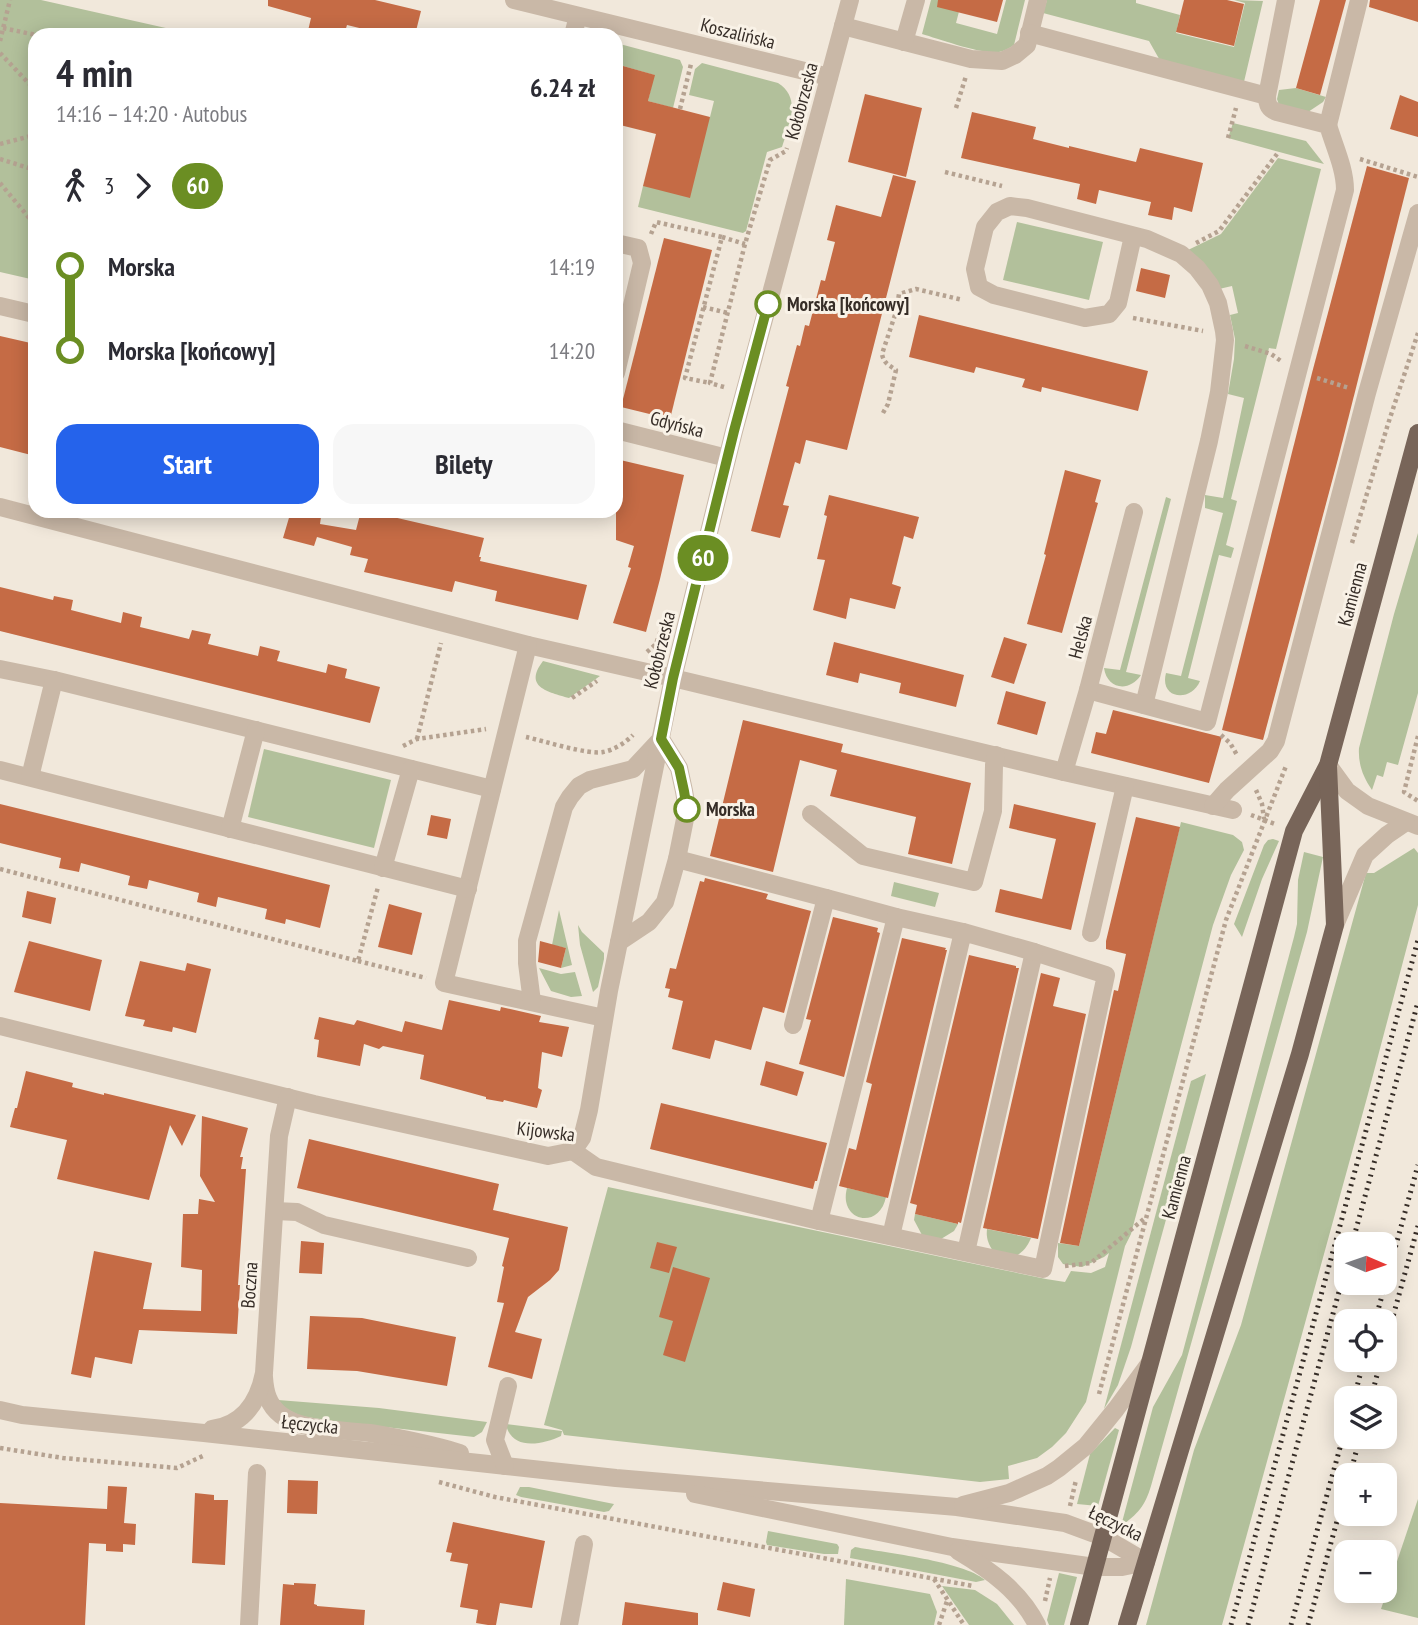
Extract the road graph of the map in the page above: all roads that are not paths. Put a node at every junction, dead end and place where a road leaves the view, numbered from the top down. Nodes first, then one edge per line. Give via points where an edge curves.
1 (514, 0) edge
2 (850, 0) edge
3 (916, 0) edge
4 (1038, 0) edge
5 (1286, 0) edge
6 (1359, 0) edge
7 (578, 16) junction
8 (843, 26) junction
9 (575, 28) edge
10 (1029, 33) junction
11 (904, 42) junction
12 (829, 78) junction
13 (1267, 96) junction
14 (1328, 125) junction
15 (1418, 213) edge
16 (1133, 236) junction
17 (623, 245) edge
18 (0, 306) edge
19 (28, 313) edge
20 (623, 343) edge
21 (623, 432) edge
22 (1418, 433) edge
23 (727, 458) junction
24 (0, 507) edge
25 (28, 511) edge
26 (1134, 512) dead end
27 (76, 519) edge
28 (528, 645) junction
29 (0, 668) edge
30 (673, 678) junction
31 (54, 680) junction
32 (1088, 690) junction
33 (1144, 705) junction
34 (256, 730) junction
35 (661, 739) junction
36 (996, 755) junction
37 (1328, 765) junction
38 (411, 769) junction
39 (0, 770) edge
40 (1064, 772) junction
41 (30, 777) junction
42 (1125, 786) junction
43 (492, 789) junction
44 (1213, 806) junction
45 (1233, 810) dead end
46 (811, 814) dead end
47 (1412, 824) edge
48 (230, 829) junction
49 (677, 859) junction
50 (383, 868) junction
51 (468, 889) junction
52 (826, 898) junction
53 (896, 916) junction
54 (1335, 926) junction
55 (963, 932) junction
56 (1091, 933) dead end
57 (620, 942) junction
58 (1034, 952) junction
59 (532, 1002) junction
60 (604, 1018) junction
61 (0, 1026) edge
62 (793, 1026) dead end
63 (288, 1097) junction
64 (573, 1151) junction
65 (275, 1210) junction
66 (819, 1221) junction
67 (891, 1236) junction
68 (966, 1252) junction
69 (468, 1258) dead end
70 (1152, 1359) junction
71 (264, 1373) junction
72 (508, 1386) dead end
73 (253, 1405) junction
74 (0, 1410) edge
75 (191, 1432) junction
76 (274, 1441) junction
77 (505, 1466) junction
78 (257, 1473) dead end
79 (616, 1478) junction
80 (957, 1507) junction
81 (1103, 1537) junction
82 (584, 1544) dead end
83 (952, 1547) junction
84 (1146, 1562) junction
85 (1095, 1567) junction
86 (1040, 1619) edge
87 (249, 1625) edge
88 (569, 1625) edge
89 (1079, 1625) edge
90 (1127, 1625) edge

1 - 7 street, Koszalińska
2 - 8 street, Kołobrzeska
3 - 11 street
4 - 10 street
5 - 13 street
6 - 14 street
7 - 9 street
7 - 12 street, Koszalińska
8 - 11 street
8 - 12 street, Kołobrzeska
10 - 11 street via 1027,45 1002,61 971,59
10 - 13 street
12 - 23 street, Kołobrzeska
13 - 14 street via 1271,110
14 - 33 street via 1345,176 1345,190 1207,722
15 - 44 street via 1276,741
16 - 16 street via 1010,206 997,212 985,227 975,269 979,287 1085,318 1109,313 1118,303
16 - 33 street via 1181,254 1197,268 1219,303 1224,331 1209,441
17 - 20 street via 638,248 642,263
18 - 19 street
21 - 23 street, Gdyńska
22 - 37 main road, Kamienna
23 - 30 street, Kołobrzeska
24 - 25 street
26 - 32 street, Helska
27 - 28 street
28 - 30 street
28 - 43 street
29 - 31 street
30 - 35 street, Kołobrzeska
30 - 36 street
31 - 34 street
31 - 41 street
32 - 33 street
32 - 40 street, Helska
34 - 38 street
34 - 48 street
35 - 49 street via 679,768 687,809
35 - 57 street, Kołobrzeska
35 - 59 street via 633,769 579,786 565,807 527,942
36 - 40 street
36 - 46 street via 993,811 974,882 863,856
37 - 47 street via 1347,791 1367,806
37 - 54 main road, Kamienna
37 - 70 main road, Kamienna via 1294,831
38 - 43 street
38 - 50 street
39 - 41 street
40 - 42 street
41 - 48 street
42 - 44 street
42 - 56 street
43 - 51 street
44 - 45 street
47 - 54 street via 1387,835 1365,855
48 - 50 street
49 - 52 street
49 - 57 street via 665,902 649,922
50 - 51 street
51 - 59 street via 444,983
52 - 53 street
52 - 62 street
53 - 55 street
53 - 66 street
54 - 84 main road, Kamienna
55 - 58 street
55 - 67 street
57 - 60 street, Kołobrzeska
58 - 68 street
58 - 68 street, Kijowska via 1106,975 1043,1269
59 - 60 street
60 - 64 street, Kołobrzeska via 589,1110 582,1138
61 - 63 street, Kijowska
63 - 64 street, Kijowska via 548,1156
63 - 65 street, Boczna via 279,1136
64 - 66 street, Kijowska via 596,1167
65 - 69 street
65 - 71 street, Boczna
66 - 67 street, Kijowska
67 - 68 street, Kijowska
70 - 80 street via 1086,1446 1047,1476 1009,1493
70 - 81 main road, Kamienna
71 - 73 street, Boczna
71 - 77 street via 268,1401 289,1420 425,1443
72 - 77 street via 495,1440
73 - 75 street via 233,1423
73 - 76 street via 255,1426
74 - 75 street, Łęczycka
75 - 76 street, Łęczycka
76 - 77 street, Łęczycka
77 - 79 street, Łęczycka
78 - 87 street
79 - 80 street, Łęczycka
79 - 83 street, Łęczycka
80 - 81 street, Łęczycka via 1065,1523
81 - 84 street, Łęczycka
81 - 85 main road, Kamienna
82 - 88 street
83 - 85 street, Łęczycka
83 - 86 street via 1003,1582
84 - 85 street, Łęczycka
84 - 90 main road, Kamienna
85 - 89 main road, Kamienna

